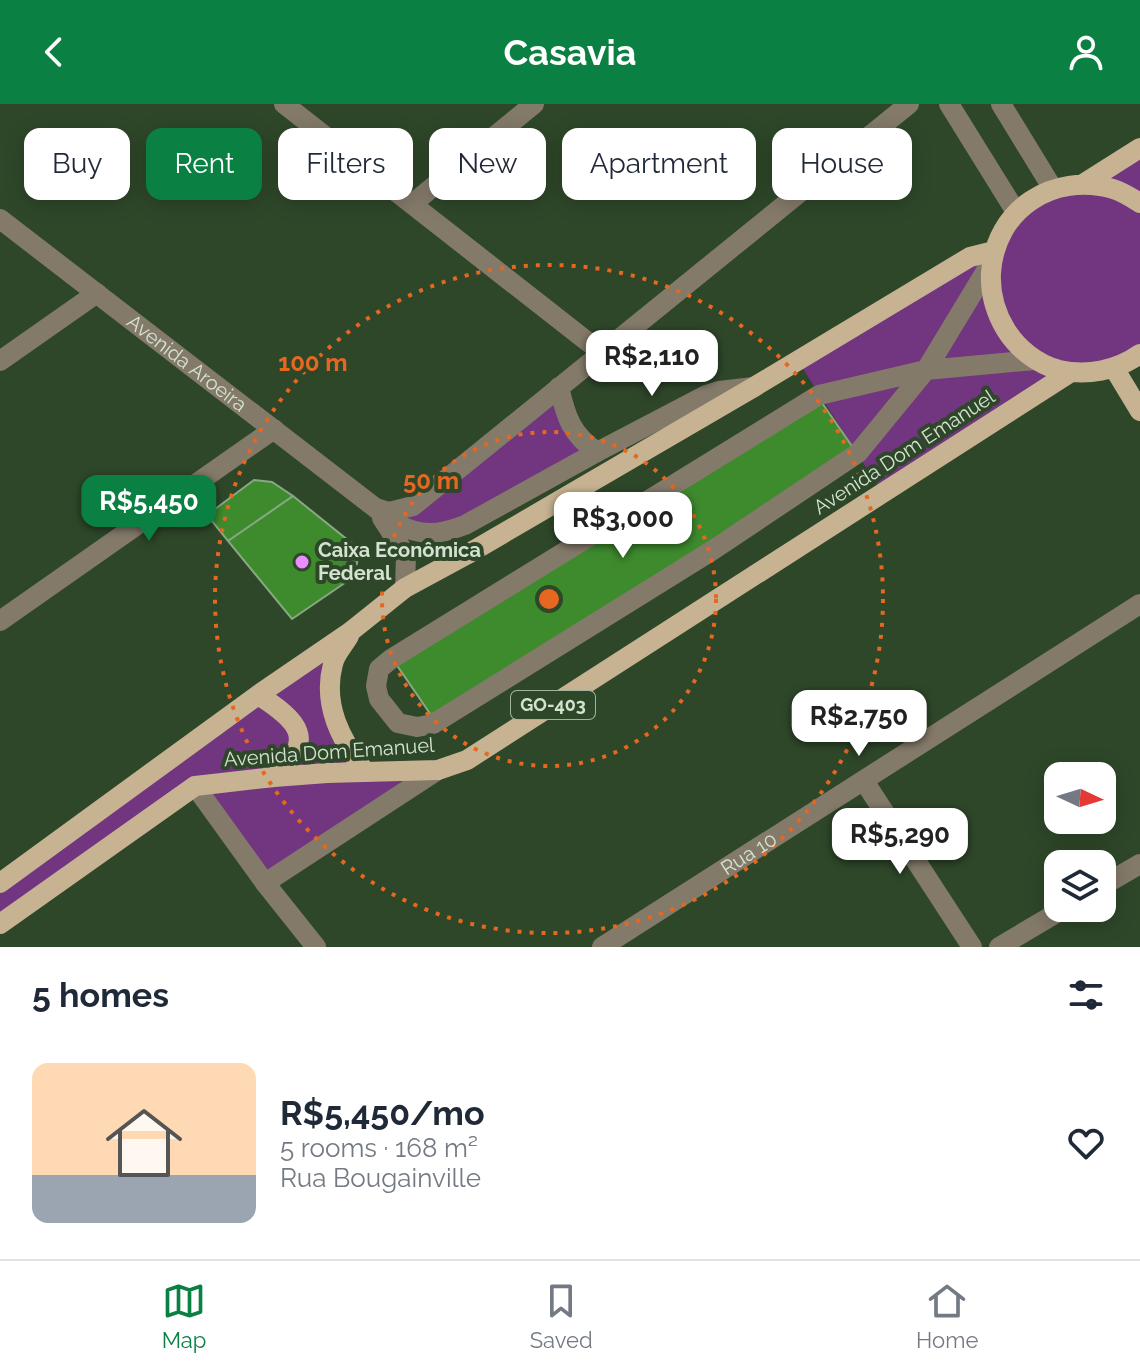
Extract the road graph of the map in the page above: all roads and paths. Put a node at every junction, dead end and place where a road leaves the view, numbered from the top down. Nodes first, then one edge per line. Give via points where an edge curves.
1 (284, 104) edge
2 (534, 104) edge
3 (909, 104) edge
4 (949, 104) edge
5 (1001, 104) edge
6 (1140, 148) edge
7 (1083, 184) junction
8 (1053, 189) junction
9 (1140, 203) edge
10 (412, 204) junction
11 (1016, 212) junction
12 (0, 219) edge
13 (993, 256) junction
14 (97, 293) junction
15 (602, 353) junction
16 (1140, 354) edge
17 (1035, 360) junction
18 (0, 361) edge
19 (1114, 368) junction
20 (926, 370) junction
21 (1071, 372) junction
22 (559, 387) junction
23 (754, 387) junction
24 (1140, 411) edge
25 (274, 429) junction
26 (597, 452) junction
27 (376, 508) junction
28 (405, 588) junction
29 (1140, 604) edge
30 (0, 621) edge
31 (353, 629) junction
32 (258, 695) junction
33 (438, 770) junction
34 (365, 772) junction
35 (274, 777) junction
36 (864, 781) junction
37 (195, 786) junction
38 (1140, 864) edge
39 (1116, 878) edge
40 (0, 883) edge
41 (265, 883) junction
42 (1044, 920) edge
43 (0, 924) edge
44 (316, 947) edge
45 (602, 947) edge
46 (972, 947) edge
47 (999, 947) edge

1 - 10 street
2 - 10 street
3 - 15 street
4 - 11 street
5 - 8 street
6 - 7 main road
7 - 8 main road
7 - 9 main road via 1114,189
8 - 11 main road
10 - 15 street
11 - 13 main road
12 - 14 street, Avenida Aroeira
13 - 17 main road, GO-403 via 990,290 998,317 1013,341
13 - 20 street
13 - 23 main road, Avenida Dom Emanuel via 970,257
14 - 18 street
14 - 25 street, Avenida Aroeira
15 - 22 street
16 - 19 main road, GO-403
17 - 20 street
17 - 21 main road, GO-403
19 - 21 main road, GO-403
19 - 24 main road
20 - 20 street via 858,453 433,724 398,723 379,699 379,669 391,659 819,395
21 - 33 main road, Avenida Dom Emanuel / GO-403 via 467,760
22 - 26 street via 572,428
22 - 27 street via 413,506 389,512
23 - 26 street via 706,395
23 - 28 main road, Avenida Dom Emanuel
25 - 27 street, Avenida Aroeira
25 - 30 street
26 - 27 street via 451,531 415,532
27 - 28 street via 406,555
28 - 31 main road, Avenida Dom Emanuel
29 - 36 street, Rua 10
31 - 32 main road, Avenida Dom Emanuel
31 - 34 main road via 333,662 330,699 334,721
32 - 35 main road via 293,721 298,739 291,763
32 - 40 main road, Avenida Dom Emanuel
33 - 34 main road, Avenida Dom Emanuel / GO-403
33 - 41 street
34 - 35 main road, Avenida Dom Emanuel / GO-403
35 - 37 main road, Avenida Dom Emanuel / GO-403
36 - 45 street, Rua 10
36 - 46 street
37 - 41 street
37 - 43 main road, Avenida Dom Emanuel / GO-403
38 - 39 street
41 - 44 street
42 - 47 street

